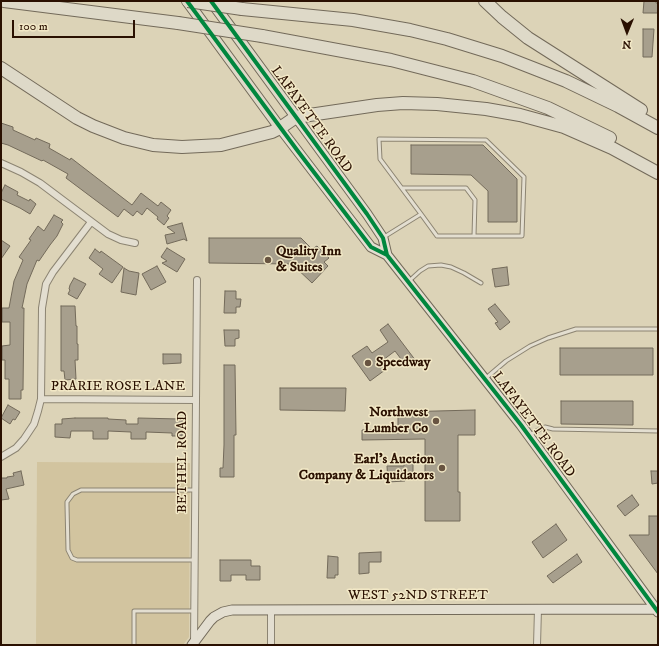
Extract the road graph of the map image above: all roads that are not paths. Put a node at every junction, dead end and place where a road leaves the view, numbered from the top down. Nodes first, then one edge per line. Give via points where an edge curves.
1 (4, 1) edge
2 (188, 1) edge
3 (211, 1) edge
4 (485, 1) edge
5 (1, 68) edge
6 (296, 117) junction
7 (658, 123) edge
8 (280, 128) junction
9 (658, 128) edge
10 (1, 163) edge
11 (658, 167) edge
12 (658, 173) edge
13 (402, 188) junction
14 (421, 214) junction
15 (91, 222) junction
16 (474, 236) junction
17 (383, 238) junction
18 (135, 243) dead end
19 (387, 255) junction
20 (197, 280) dead end
21 (408, 282) junction
22 (481, 283) dead end
23 (658, 329) edge
24 (485, 379) junction
25 (41, 399) junction
26 (195, 400) junction
27 (658, 431) edge
28 (529, 436) junction
29 (1, 457) edge
30 (195, 490) junction
31 (194, 560) junction
32 (538, 609) junction
33 (271, 610) junction
34 (657, 610) edge
35 (194, 611) junction
36 (193, 644) edge
37 (134, 645) edge
38 (271, 645) edge
39 (537, 645) edge

1 - 11 highway, bridge via 178,23 391,60 473,81 530,101 614,140
2 - 8 main road, LAFAYETTE ROAD
2 - 9 highway, bridge via 353,20 410,30 502,56 566,81
3 - 6 main road, LAFAYETTE ROAD
4 - 7 highway via 522,33
5 - 8 highway via 77,118 124,138 153,144 221,145
6 - 8 highway
6 - 12 highway via 377,105 437,104 486,109 564,127 612,148
6 - 17 main road, LAFAYETTE ROAD
8 - 19 main road, LAFAYETTE ROAD via 371,247
10 - 15 street via 40,183
13 - 14 lane
13 - 16 lane via 466,188 475,200
13 - 16 lane via 380,159 379,139 486,140 524,177 522,236
14 - 16 lane via 437,236
14 - 17 lane
15 - 18 street via 111,236
15 - 25 street via 46,284 42,308
17 - 19 main road, LAFAYETTE ROAD
19 - 21 main road, LAFAYETTE ROAD
20 - 26 street, BETHEL ROAD
21 - 22 lane via 428,266 441,265 451,267
21 - 24 main road, LAFAYETTE ROAD
23 - 24 lane via 576,328 530,346 506,360
24 - 28 main road, LAFAYETTE ROAD
25 - 26 street, PRARIE ROSE LANE
25 - 29 street via 28,435 16,448
26 - 30 street, BETHEL ROAD
27 - 28 lane via 545,427
28 - 34 main road, LAFAYETTE ROAD
30 - 31 street, BETHEL ROAD
30 - 31 lane via 81,490 73,494 67,502 68,550 72,558
31 - 35 street, BETHEL ROAD
32 - 33 main road, WEST 52ND STREET
32 - 34 main road, WEST 52ND STREET
32 - 39 street
33 - 36 main road, WEST 52ND STREET via 223,612 210,621
33 - 38 street
35 - 36 street, BETHEL ROAD
35 - 37 lane via 134,611

